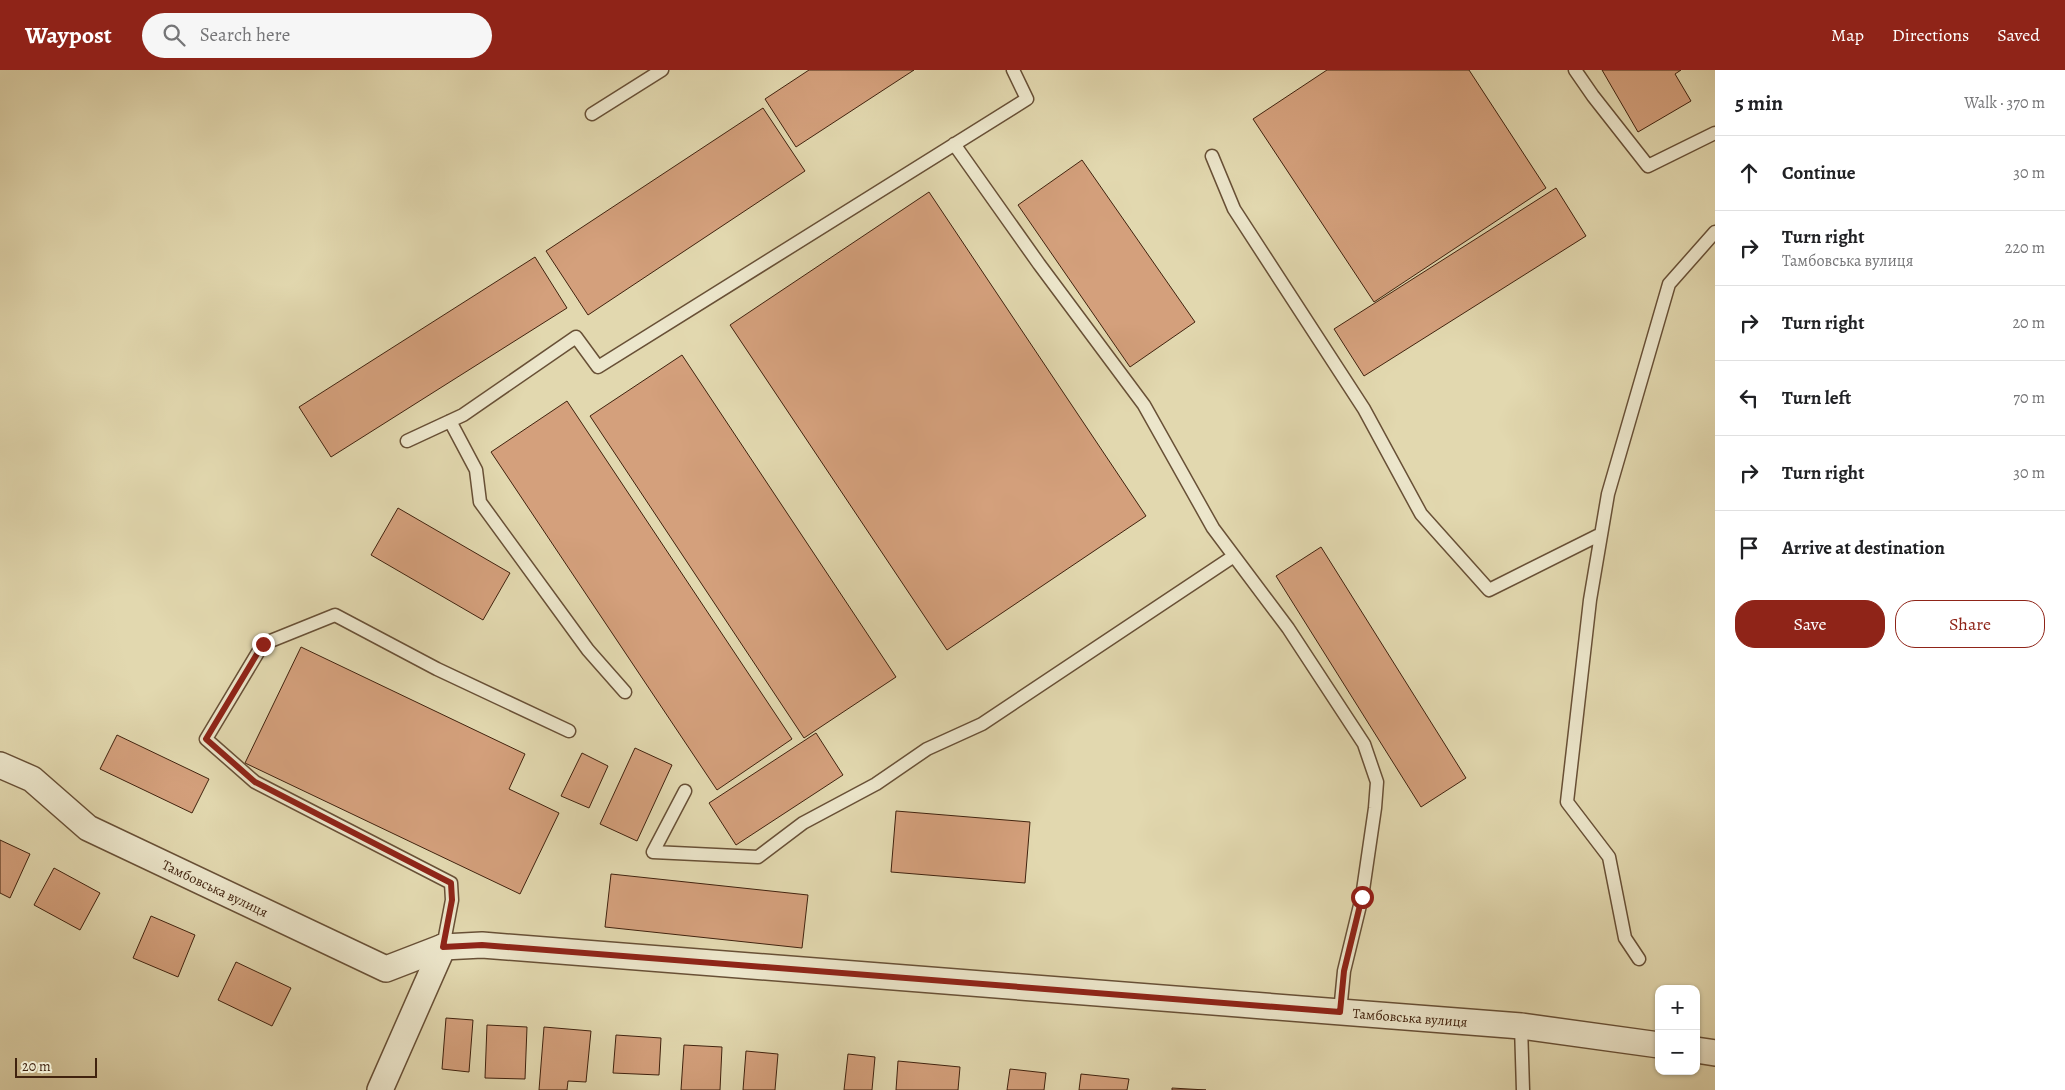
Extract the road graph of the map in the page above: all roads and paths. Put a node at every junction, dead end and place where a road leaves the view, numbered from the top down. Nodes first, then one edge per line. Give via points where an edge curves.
1 (662, 70) edge
2 (1013, 70) edge
3 (1576, 70) edge
4 (592, 114) dead end
5 (1715, 132) edge
6 (954, 144) junction
7 (1212, 156) dead end
8 (1715, 232) edge
9 (450, 421) junction
10 (407, 441) dead end
11 (1601, 534) junction
12 (1234, 556) junction
13 (625, 692) dead end
14 (568, 731) dead end
15 (0, 765) edge
16 (684, 791) dead end
17 (443, 947) junction
18 (1639, 959) dead end
19 (1340, 1012) junction
20 (1521, 1026) junction
21 (1655, 1044) edge
22 (1700, 1051) edge
23 (1715, 1053) edge
24 (380, 1090) edge
25 (1523, 1090) edge

1 - 4 lane
2 - 6 lane via 1027,99
3 - 5 lane via 1648,166
6 - 9 lane via 598,368 576,337
6 - 12 lane via 1144,405 1213,528
7 - 11 lane via 1234,209 1364,409 1421,514 1489,590
8 - 11 lane via 1669,284 1608,494
9 - 10 lane
9 - 13 lane via 476,470 480,502 588,650
11 - 18 lane via 1590,600 1567,802 1609,857 1624,938
12 - 16 lane via 982,724 927,749 876,784 803,823 758,857 653,852
12 - 19 lane via 1288,628 1364,744 1377,782 1362,897 1344,971
14 - 17 lane via 437,669 335,615 263,644 206,739 255,782 451,883 452,900
15 - 17 street, Тамбовська вулиця via 32,779 88,828 386,969
17 - 19 street, Тамбовська вулиця via 482,945
17 - 24 street
19 - 20 street, Тамбовська вулиця
20 - 21 street, Тамбовська вулиця
20 - 25 lane
22 - 23 street

